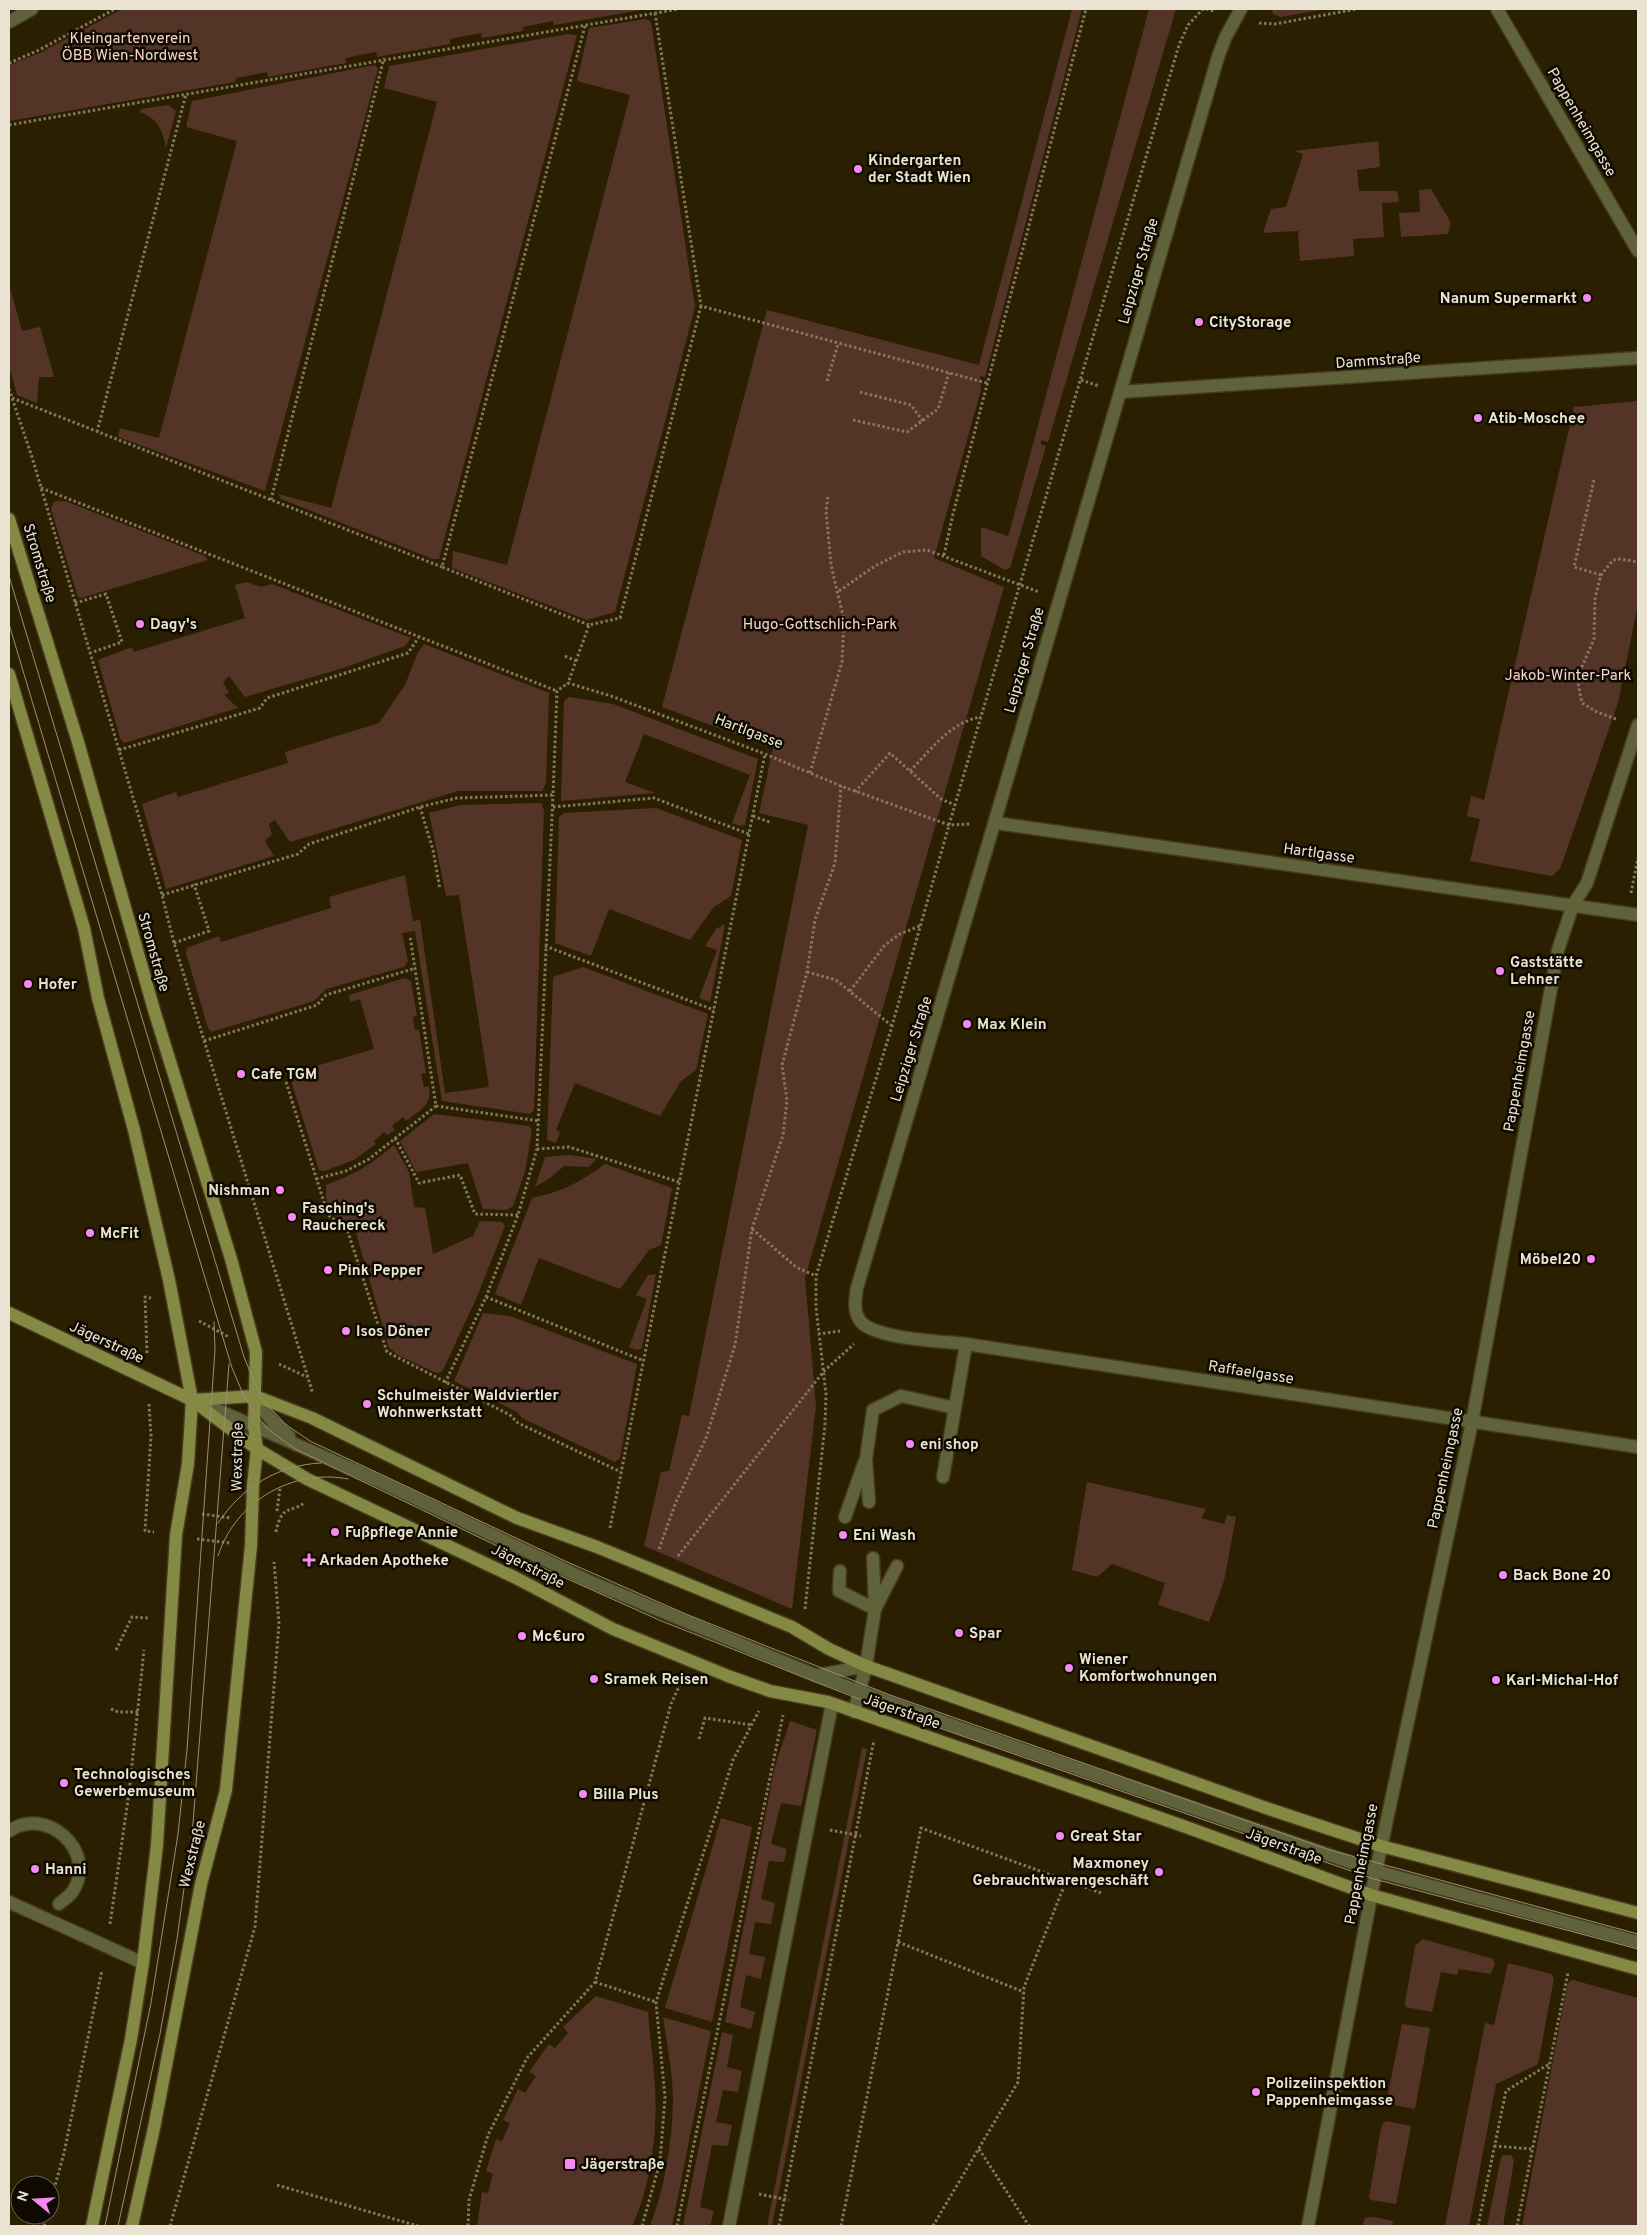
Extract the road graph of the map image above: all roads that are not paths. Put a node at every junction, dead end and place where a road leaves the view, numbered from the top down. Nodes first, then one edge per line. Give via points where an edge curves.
1 (32, 9) edge
2 (1497, 9) edge
3 (1238, 13) edge
4 (9, 22) edge
5 (1638, 251) edge
6 (1638, 358) edge
7 (1120, 392) junction
8 (9, 519) edge
9 (9, 674) edge
10 (1638, 726) edge
11 (996, 824) junction
12 (1573, 905) junction
13 (1633, 914) edge
14 (9, 1313) edge
15 (866, 1326) joint
16 (966, 1344) junction
17 (255, 1396) junction
18 (192, 1400) junction
19 (955, 1408) junction
20 (1472, 1422) junction
21 (254, 1426) junction
22 (1638, 1447) edge
23 (256, 1449) junction
24 (310, 1449) junction
25 (866, 1459) junction
26 (942, 1477) dead end
27 (869, 1502) dead end
28 (845, 1517) dead end
29 (873, 1558) dead end
30 (897, 1566) dead end
31 (840, 1571) dead end
32 (875, 1609) junction
33 (866, 1666) junction
34 (815, 1675) junction
35 (859, 1691) junction
36 (832, 1704) junction
37 (854, 1712) junction
38 (9, 1831) edge
39 (1381, 1846) junction
40 (1376, 1871) junction
41 (1371, 1895) junction
42 (9, 1902) edge
43 (58, 1904) dead end
44 (1638, 1912) edge
45 (1638, 1942) edge
46 (143, 1963) junction
47 (1638, 1968) edge
48 (92, 2226) edge
49 (132, 2226) edge
50 (728, 2226) edge
51 (1308, 2226) edge

1 - 4 street
2 - 5 street, Pappenheimgasse
3 - 7 street, Leipziger Straße via 1218,57
6 - 7 street, Dammstraße
7 - 11 street, Leipziger Straße
8 - 17 main road, Stromstraße via 231,1259 256,1352
9 - 18 main road via 84,928 98,998 134,1130 169,1280
10 - 12 street, Pappenheimgasse via 1587,883
11 - 12 street, Hartlgasse
11 - 15 street, Leipziger Straße via 857,1288 856,1314
12 - 13 street, Hartlgasse
12 - 20 street, Pappenheimgasse via 1558,950
14 - 18 main road, Jägerstraße
15 - 16 street, Raffaelgasse via 890,1335
16 - 19 street
16 - 20 street, Raffaelgasse
17 - 18 main road, Jägerstraße
17 - 21 main road, Wexstraße
17 - 24 street via 270,1420
17 - 33 main road, Jägerstraße via 312,1418 517,1518 774,1620
18 - 21 street
18 - 23 main road, Jägerstraße
18 - 46 main road, Wexstraße via 188,1464 176,1535 157,1845
19 - 25 street via 901,1396 873,1410
19 - 26 street
20 - 22 street, Raffaelgasse
20 - 39 street, Pappenheimgasse
21 - 23 main road, Wexstraße
21 - 24 street
23 - 36 main road, Jägerstraße via 613,1629 770,1691
23 - 49 main road, Wexstraße via 252,1524 226,1790 201,1884
24 - 34 street, Jägerstraße via 591,1582
25 - 27 street
25 - 28 street
29 - 32 street
30 - 32 street
31 - 32 street via 839,1591
32 - 33 street
33 - 34 street
33 - 35 street
33 - 39 main road, Jägerstraße
34 - 35 street, Jägerstraße
35 - 37 street
35 - 40 street, Jägerstraße
36 - 37 main road, Jägerstraße
36 - 50 street
37 - 41 main road, Jägerstraße
38 - 43 street via 28,1822 43,1824 58,1830 71,1841 78,1855 80,1873 73,1892
39 - 40 street, Pappenheimgasse
39 - 44 main road, Jägerstraße
40 - 41 street, Pappenheimgasse
40 - 45 street, Jägerstraße
41 - 47 main road, Jägerstraße
41 - 51 street, Pappenheimgasse
42 - 46 street
46 - 48 main road, Wexstraße via 131,2039

